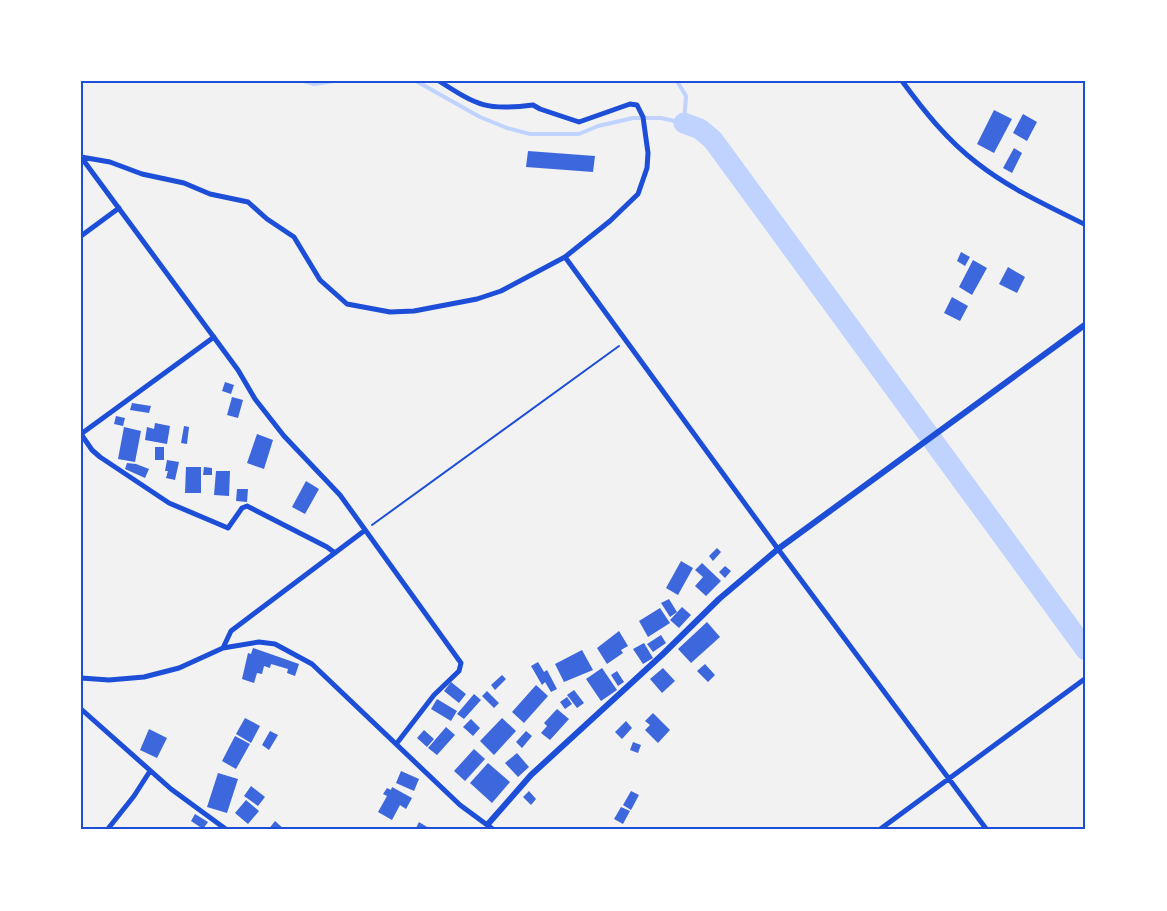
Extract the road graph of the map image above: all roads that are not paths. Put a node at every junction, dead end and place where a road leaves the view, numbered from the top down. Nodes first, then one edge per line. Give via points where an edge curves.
1 (439, 81) edge
2 (902, 81) edge
3 (81, 157) edge
4 (119, 208) junction
5 (1086, 225) edge
6 (81, 236) edge
7 (565, 257) junction
8 (1085, 327) edge
9 (214, 337) junction
10 (81, 434) edge
11 (364, 531) junction
12 (778, 549) junction
13 (335, 554) junction
14 (222, 648) junction
15 (81, 678) edge
16 (1086, 678) edge
17 (81, 708) edge
18 (397, 743) junction
19 (150, 771) junction
20 (949, 778) junction
21 (488, 824) junction
22 (107, 830) edge
23 (227, 830) edge
24 (483, 830) edge
25 (494, 830) edge
26 (879, 830) edge
27 (987, 830) edge

1 - 7 street via 485,107 533,105 579,122 630,104 641,109 648,153 642,186 625,207
2 - 5 street via 927,115 975,162 1030,197
3 - 4 street
3 - 7 street via 110,162 142,174 184,183 210,194 248,202 294,237 320,280 347,304 390,312 477,299 501,291
4 - 6 street
4 - 9 street
7 - 12 street
8 - 12 street
9 - 10 street
9 - 11 street via 255,399 284,436 340,495
10 - 13 street via 100,457 186,511 228,528 247,506
11 - 13 street
11 - 18 street via 461,662 459,671 434,695
12 - 20 street
12 - 21 street via 719,599 532,774
13 - 14 street via 230,631
14 - 15 street via 179,668 144,677
14 - 18 street via 266,642 285,648 312,664
16 - 20 street
17 - 19 street
18 - 21 street via 460,805
19 - 22 street
19 - 23 street
20 - 26 street
20 - 27 street
21 - 24 street
21 - 25 street

